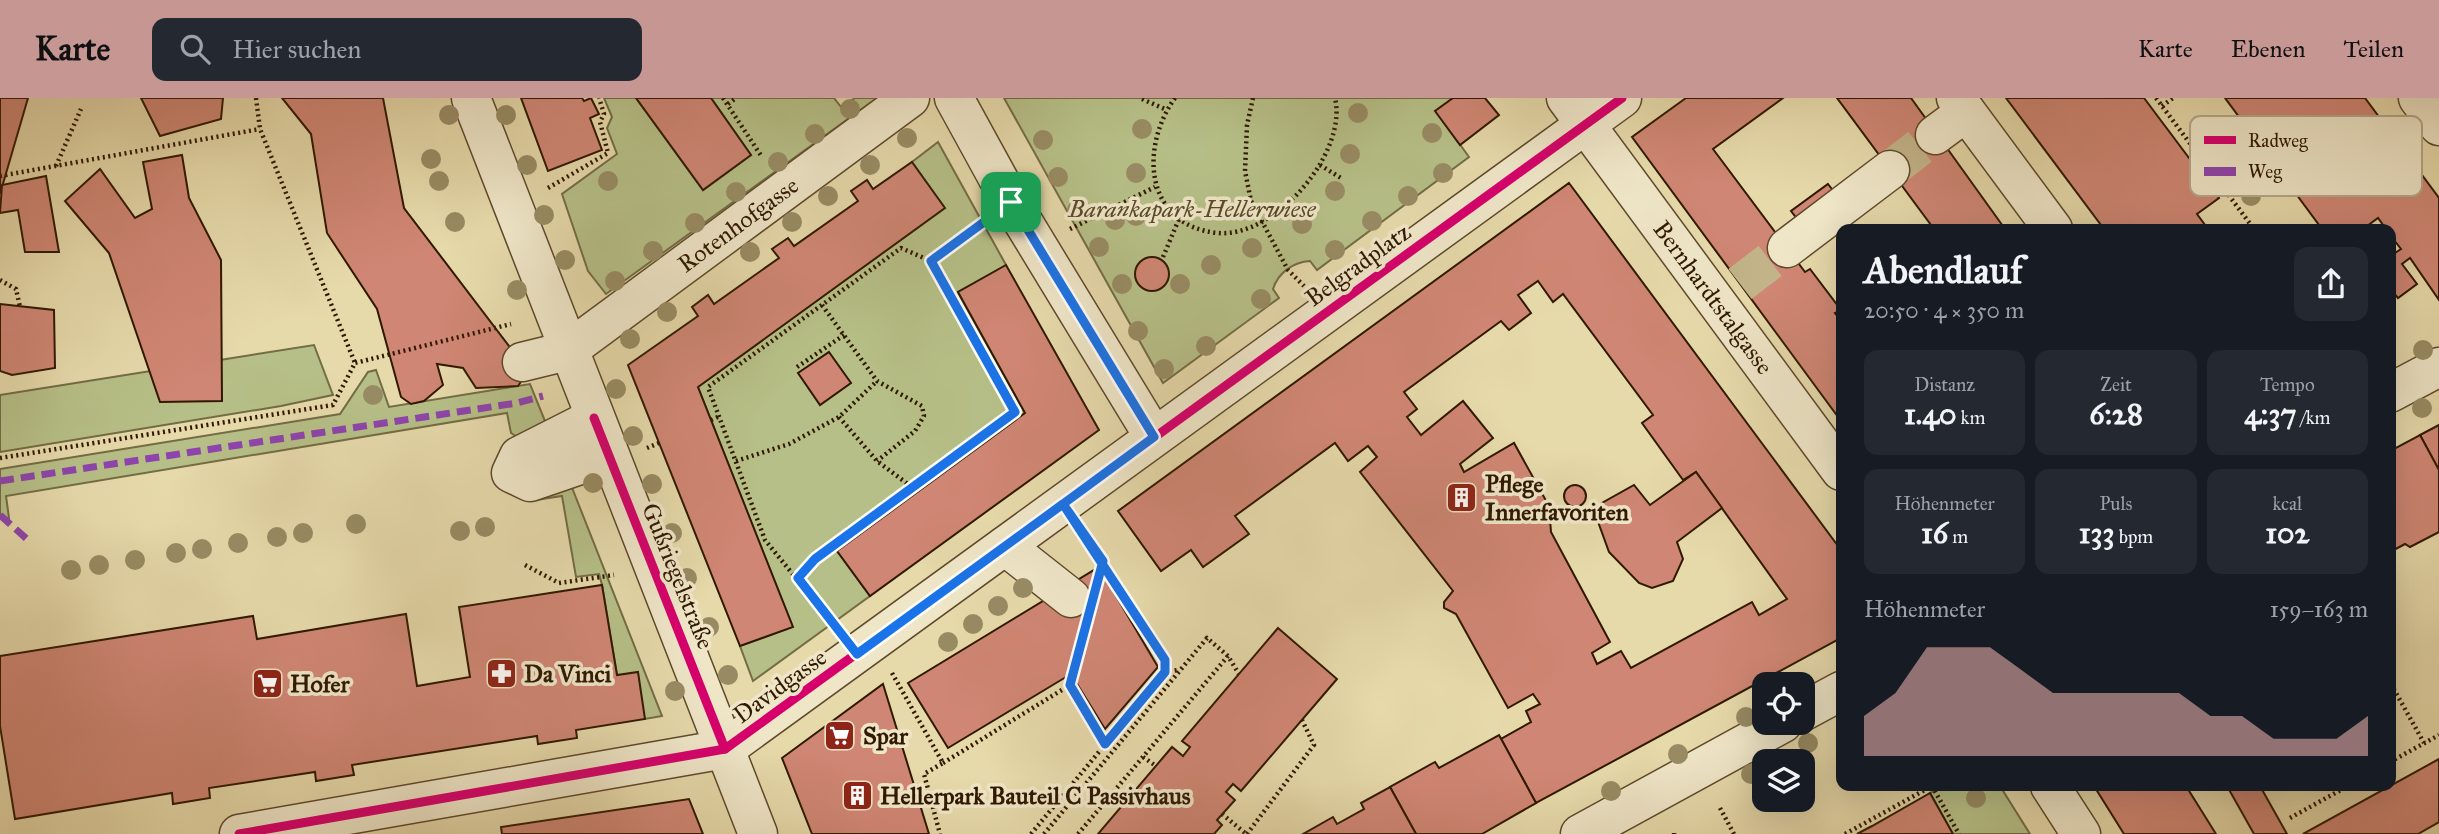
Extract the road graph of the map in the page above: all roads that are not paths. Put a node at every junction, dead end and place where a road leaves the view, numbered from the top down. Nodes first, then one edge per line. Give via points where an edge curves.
1 (471, 98) edge
2 (910, 98) edge
3 (954, 98) edge
4 (1622, 98) edge
5 (2418, 98) edge
6 (1961, 105) edge
7 (1576, 111) edge
8 (2439, 126) edge
9 (1936, 135) tunnel mouth
10 (1890, 170) tunnel mouth
11 (2049, 224) edge
12 (1787, 248) tunnel mouth
13 (567, 351) junction
14 (522, 362) dead end
15 (2439, 367) edge
16 (2396, 390) edge
17 (594, 418) junction
18 (1154, 437) junction
19 (609, 455) junction
20 (1836, 463) edge
21 (1005, 546) junction
22 (1085, 602) road end
23 (1836, 694) edge
24 (1815, 705) edge
25 (1761, 735) edge
26 (725, 749) junction
27 (2053, 791) edge
28 (335, 827) edge
29 (239, 834) edge
30 (758, 834) edge
31 (1580, 834) edge
32 (2081, 834) edge

1 - 13 street, Gußriegelstraße
2 - 13 street, Rotenhofgasse
3 - 18 street via 1011,202
4 - 7 street
5 - 8 street
6 - 9 street
6 - 11 street
7 - 18 street, Belgradplatz
7 - 20 street, Bernhardtstalgasse via 1729,293
10 - 12 street
13 - 14 street
13 - 17 street, Gußriegelstraße
15 - 16 street
17 - 19 street, Gußriegelstraße
17 - 19 street via 519,456 510,473 530,482
18 - 21 street, Davidgasse
19 - 26 street, Gußriegelstraße
21 - 22 street
21 - 26 street, Davidgasse
23 - 24 street
25 - 31 street
26 - 28 street, Davidgasse
26 - 30 street, Gußriegelstraße
27 - 32 street
28 - 29 street, Davidgasse

